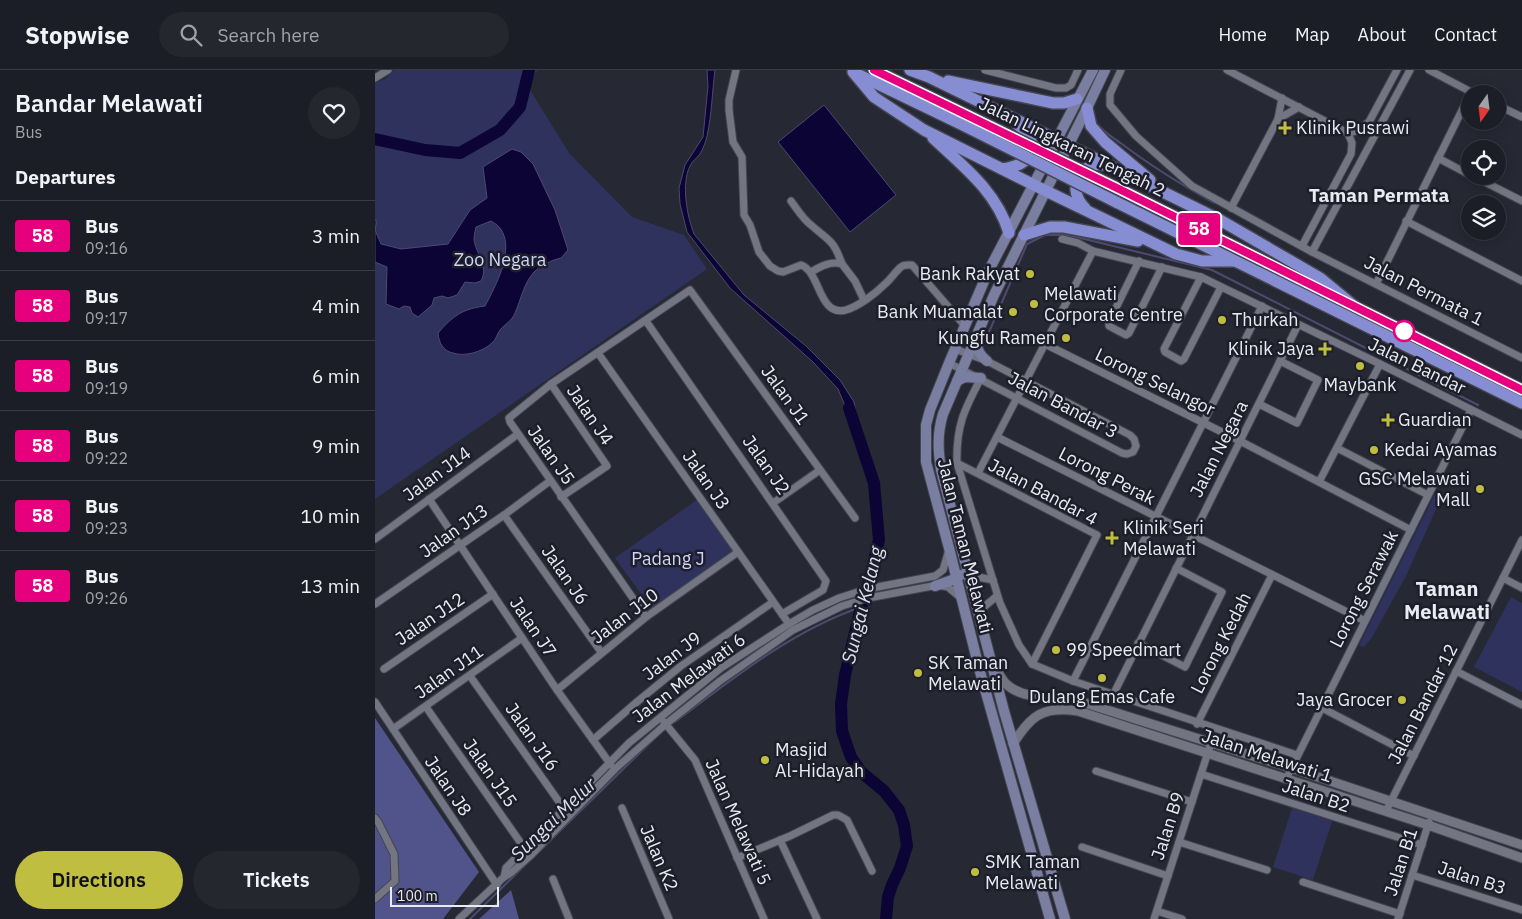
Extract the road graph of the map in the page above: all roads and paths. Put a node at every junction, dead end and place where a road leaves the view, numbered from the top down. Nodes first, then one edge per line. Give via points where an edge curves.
1 (388, 70) edge
2 (736, 70) edge
3 (874, 70) edge
4 (910, 70) edge
5 (985, 70) edge
6 (1078, 70) edge
7 (1093, 70) edge
8 (1105, 70) edge
9 (1121, 70) edge
10 (1227, 70) edge
11 (1409, 70) edge
12 (1429, 70) edge
13 (851, 71) edge
14 (1396, 71) edge
15 (929, 77) junction
16 (375, 78) edge
17 (1461, 87) edge
18 (1282, 98) junction
19 (1077, 99) junction
20 (1299, 107) junction
21 (1087, 108) junction
22 (1506, 109) edge
23 (1005, 114) junction
24 (1461, 114) edge
25 (1522, 117) edge
26 (1278, 119) junction
27 (967, 121) junction
28 (924, 130) junction
29 (1348, 133) junction
30 (1057, 140) junction
31 (1069, 146) junction
32 (1438, 158) junction
33 (1111, 166) junction
34 (1002, 169) junction
35 (1461, 170) edge
36 (1035, 185) junction
37 (1491, 185) edge
38 (1046, 191) junction
39 (1166, 193) junction
40 (791, 201) dead end
41 (1522, 201) edge
42 (1231, 208) junction
43 (1090, 212) junction
44 (1406, 221) junction
45 (1009, 233) junction
46 (1023, 235) junction
47 (1062, 239) dead end
48 (1154, 244) junction
49 (1302, 246) junction
50 (1093, 251) junction
51 (1312, 252) junction
52 (1139, 261) junction
53 (1237, 261) junction
54 (842, 264) junction
55 (1162, 267) junction
56 (811, 272) junction
57 (1201, 277) junction
58 (1522, 282) edge
59 (1376, 284) junction
60 (1221, 287) junction
61 (690, 290) joint
62 (864, 300) junction
63 (1262, 306) junction
64 (1354, 306) junction
65 (646, 321) junction
66 (1298, 325) junction
67 (965, 326) junction
68 (977, 334) junction
69 (1045, 344) junction
70 (955, 349) junction
71 (598, 353) junction
72 (969, 355) junction
73 (1522, 358) edge
74 (1280, 361) junction
75 (987, 362) junction
76 (949, 363) junction
77 (1380, 364) junction
78 (963, 369) junction
79 (981, 378) junction
80 (957, 381) junction
81 (1026, 381) junction
82 (551, 384) junction
83 (1522, 390) edge
84 (1017, 398) junction
85 (1522, 403) edge
86 (1259, 404) junction
87 (1471, 410) junction
88 (1203, 422) junction
89 (517, 434) junction
90 (1522, 435) edge
91 (997, 437) junction
92 (1240, 441) junction
93 (1337, 448) junction
94 (957, 462) junction
95 (820, 470) junction
96 (978, 474) junction
97 (550, 481) junction
98 (1319, 482) junction
99 (1428, 495) junction
100 (561, 497) junction
101 (429, 499) junction
102 (773, 503) junction
103 (504, 515) junction
104 (1156, 517) junction
105 (855, 518) dead end
106 (1411, 530) junction
107 (1193, 536) junction
108 (375, 539) edge
109 (1522, 540) edge
110 (460, 546) junction
111 (949, 548) junction
112 (738, 552) junction
113 (966, 562) junction
114 (1176, 568) junction
115 (969, 575) junction
116 (1272, 575) junction
117 (957, 578) junction
118 (1503, 578) junction
119 (993, 580) junction
120 (935, 586) junction
121 (1522, 588) edge
122 (493, 594) junction
123 (997, 596) junction
124 (962, 598) junction
125 (773, 602) junction
126 (375, 604) edge
127 (979, 612) junction
128 (782, 614) junction
129 (646, 617) junction
130 (1365, 621) junction
131 (789, 624) junction
132 (522, 638) junction
133 (1139, 643) junction
134 (601, 652) junction
135 (991, 662) junction
136 (1032, 664) junction
137 (384, 669) dead end
138 (1456, 671) junction
139 (470, 676) junction
140 (1073, 681) junction
141 (557, 690) junction
142 (1113, 695) junction
143 (375, 702) edge
144 (1522, 705) edge
145 (426, 707) junction
146 (1321, 708) junction
147 (661, 718) junction
148 (666, 724) junction
149 (1197, 724) junction
150 (393, 729) junction
151 (1226, 733) junction
152 (593, 740) junction
153 (1211, 743) junction
154 (1013, 744) junction
155 (1238, 751) junction
156 (1208, 754) junction
157 (1297, 755) junction
158 (1414, 756) junction
159 (609, 762) junction
160 (1291, 768) junction
161 (615, 769) junction
162 (1096, 772) dead end
163 (1201, 774) junction
164 (1286, 779) junction
165 (1391, 801) junction
166 (1192, 802) junction
167 (622, 808) dead end
168 (1386, 811) junction
169 (567, 812) junction
170 (1432, 815) junction
171 (375, 818) edge
172 (1429, 825) junction
173 (780, 840) junction
174 (1179, 842) junction
175 (1422, 845) junction
176 (1522, 846) edge
177 (1082, 847) dead end
178 (528, 853) junction
179 (737, 858) junction
180 (1522, 858) edge
181 (1267, 870) dead end
182 (872, 871) dead end
183 (1412, 875) junction
184 (1168, 876) junction
185 (553, 878) dead end
186 (1303, 882) dead end
187 (497, 885) junction
188 (375, 899) edge
189 (1522, 910) edge
190 (1157, 911) junction
191 (1399, 916) edge
192 (459, 919) edge
193 (569, 919) edge
194 (669, 919) edge
195 (764, 919) edge
196 (817, 919) edge
197 (1050, 919) edge
198 (1065, 919) edge
199 (1154, 919) edge
200 (1182, 919) edge

1 - 16 street
2 - 56 street via 729,110 733,142 742,157 745,215 759,252 770,266 783,272 801,265
3 - 27 highway, Jalan Lingkaran Tengah 2
4 - 15 highway
5 - 6 street via 1056,88 1066,88 1071,84
7 - 19 main road, Jalan Taman Melawati
8 - 21 main road, Jalan Taman Melawati
9 - 42 street, Jalan Permata 1 via 1110,94 1110,105 1135,136 1192,186
10 - 18 street
11 - 51 street
12 - 17 street
13 - 27 highway, Jalan Lingkaran Tengah 2
13 - 28 highway via 874,97
14 - 29 street via 1369,122
15 - 19 highway via 1053,103
15 - 23 highway
18 - 20 street
18 - 26 street
19 - 30 main road, Jalan Taman Melawati
20 - 26 street
20 - 29 street
21 - 31 main road, Jalan Taman Melawati
21 - 39 highway via 1091,126 1105,142
22 - 25 street
23 - 30 highway
23 - 34 highway via 1027,132 1033,144 1031,153 1019,166
24 - 32 street
26 - 42 street
27 - 53 highway, Jalan Lingkaran Tengah 2, bridge via 1116,202
27 - 64 highway, Jalan Lingkaran Tengah 2, bridge via 1121,190
28 - 34 highway
28 - 45 highway via 995,200
29 - 49 street via 1352,143 1351,154
30 - 31 highway
30 - 36 main road, Jalan Taman Melawati
31 - 33 highway
31 - 38 main road, Jalan Taman Melawati
32 - 35 street
32 - 44 street
33 - 39 highway
33 - 43 highway via 1089,166 1077,180 1077,198
34 - 36 highway
36 - 38 highway
36 - 45 main road, Jalan Taman Melawati
37 - 41 street
38 - 43 highway
38 - 46 main road, Jalan Taman Melawati
39 - 64 highway via 1321,278
40 - 54 street via 811,225 831,240
42 - 49 street, Jalan Permata 1
43 - 48 highway
44 - 58 street
44 - 59 street
45 - 67 main road, Jalan Taman Melawati
46 - 48 highway via 1050,227 1065,227
46 - 68 main road, Jalan Taman Melawati
47 - 50 street, Jalan Bandar
48 - 53 highway via 1202,261
49 - 51 street, Jalan Permata 1
50 - 52 street, Jalan Bandar
50 - 69 street
51 - 59 street, Jalan Permata 1
52 - 55 street, Jalan Bandar
52 - 55 street via 1109,322 1109,326 1126,335
53 - 85 highway, Jalan Lingkaran Tengah 2
54 - 56 street via 834,262
54 - 62 street
55 - 57 street, Jalan Bandar
56 - 62 street via 821,295 838,310 846,310
57 - 60 street, Jalan Bandar
57 - 60 street via 1164,349 1181,361
59 - 73 street, Jalan Permata 1
60 - 63 street, Jalan Bandar
61 - 65 street, Jalan J5
61 - 95 street, Jalan J1
62 - 67 street via 885,285 905,264 912,265
63 - 66 street, Jalan Bandar
63 - 88 street
64 - 83 highway, Jalan Lingkaran Tengah 2
65 - 71 street, Jalan J5
65 - 102 street, Jalan J2
66 - 74 street, Jalan Negara
66 - 77 street, Jalan Bandar
67 - 70 main road, Jalan Taman Melawati
68 - 72 main road, Jalan Taman Melawati
68 - 75 main road via 979,354
69 - 81 street
69 - 88 street, Lorong Selangor
70 - 72 street, Jalan Bandar 3
70 - 76 main road, Jalan Taman Melawati
71 - 82 street, Jalan J5
71 - 112 street, Jalan J3
72 - 75 street, Jalan Bandar 3
72 - 78 main road, Jalan Taman Melawati
74 - 86 street, Jalan Negara
74 - 86 street via 1318,380 1297,423
75 - 81 street, Jalan Bandar 3
76 - 78 street, Jalan Bandar 3
76 - 111 main road, Jalan Taman Melawati via 929,413 925,448
77 - 87 street, Jalan Bandar
77 - 93 street
78 - 79 street, Jalan Bandar 3
78 - 80 main road, Jalan Taman Melawati
79 - 80 main road via 965,377
79 - 84 street, Jalan Bandar 3
79 - 94 street via 964,410 957,440
80 - 113 main road, Jalan Taman Melawati via 939,427 938,447 941,470
81 - 84 street
81 - 84 street, Jalan Bandar 3 via 1130,435 1136,446 1133,452 1122,453
82 - 89 street, Jalan J5 via 509,418
82 - 100 street, Jalan J4 via 607,466
84 - 91 street
86 - 92 street, Jalan Negara
87 - 90 street, Jalan Bandar
87 - 99 street, Lorong Serawak
88 - 92 street, Lorong Selangor
88 - 104 street
89 - 97 street, Jalan J5
89 - 101 street, Jalan J14
91 - 96 street
91 - 104 street, Lorong Perak
92 - 98 street, Lorong Selangor
92 - 107 street, Jalan Negara
93 - 98 street
93 - 99 street
94 - 96 street, Jalan Bandar 4
94 - 119 street
95 - 102 street
95 - 105 street, Jalan J1
96 - 136 street, Jalan Bandar 4 via 1097,535
97 - 100 street, Jalan J5
97 - 103 street, Jalan J13
98 - 106 street, Lorong Selangor
99 - 106 street, Lorong Serawak
100 - 129 street, Jalan J5
101 - 108 street, Jalan J14
101 - 110 street, Jalan J7
102 - 128 street, Jalan J2 via 826,581 823,590
103 - 110 street, Jalan J13
103 - 134 street, Jalan J6
104 - 107 street, Lorong Perak
104 - 140 street
106 - 130 street, Lorong Serawak
107 - 114 street, Jalan Negara
107 - 116 street, Lorong Perak
109 - 118 street, Jalan Bandar 12
110 - 122 street, Jalan J7
110 - 126 street, Jalan J13
111 - 117 main road, Jalan Taman Melawati
111 - 131 street, Jalan Melawati 6 via 943,570 935,576 867,589 839,598
112 - 125 street, Jalan J3
112 - 129 street, Jalan J10
113 - 115 main road, Jalan Taman Melawati
113 - 117 main road
114 - 133 street, Jalan Negara
114 - 133 street via 1223,592 1185,667
115 - 119 street
115 - 127 main road, Jalan Taman Melawati
116 - 130 street, Lorong Perak
116 - 149 street, Lorong Kedah
117 - 120 main road
117 - 124 main road, Jalan Taman Melawati
118 - 121 street
118 - 138 street, Jalan Bandar 12
119 - 123 street
120 - 124 street, Jalan Melawati 6 via 948,587
120 - 148 street, Jalan Melawati 6 via 868,598 793,630 719,681
122 - 132 street, Jalan J7
122 - 137 street, Jalan J12
123 - 127 street
123 - 136 street via 1019,645
124 - 197 main road, Jalan Taman Melawati
125 - 128 street, Jalan J3
125 - 152 street, Jalan J9 via 681,666
127 - 135 main road, Jalan Taman Melawati
128 - 131 street, Jalan J3
129 - 134 street, Jalan J10
130 - 146 street, Lorong Serawak
131 - 147 street, Jalan Melawati 6 via 721,668
132 - 139 street, Jalan J11
132 - 141 street, Jalan J7
133 - 142 street, Jalan Negara
134 - 141 street, Jalan J10
135 - 153 street, Jalan Melawati 1 via 1005,683 1018,692 1069,698
135 - 154 main road, Jalan Taman Melawati
136 - 140 street
138 - 144 street
138 - 158 street, Jalan Bandar 12
139 - 145 street, Jalan J11
139 - 169 street, Jalan J16
140 - 142 street
141 - 152 street, Jalan J7
142 - 149 street
143 - 150 street, Jalan J8
145 - 150 street, Jalan J11
145 - 178 street, Jalan J15
146 - 157 street, Lorong Serawak
146 - 158 street
147 - 148 street, Jalan Melawati 5
147 - 159 street, Jalan Melawati 6
148 - 161 street, Jalan Melawati 6
148 - 179 street, Jalan Melawati 5 via 695,760
149 - 151 street
150 - 187 street, Jalan J8
151 - 155 street
151 - 157 street
152 - 159 street, Jalan J7
153 - 155 street, Jalan Melawati 1
153 - 156 street, Jalan B9
154 - 156 street, Jalan Melawati 1 via 1031,719 1065,709
154 - 198 main road, Jalan Taman Melawati
155 - 160 street, Jalan Melawati 1
156 - 163 street, Jalan B9
156 - 164 street, Jalan Melawati 1
157 - 160 street, Lorong Serawak
158 - 165 street, Jalan Bandar 12
159 - 161 street, Jalan J7
159 - 169 street, Jalan Melawati 6
160 - 164 street, Lorong Serawak
160 - 165 street, Jalan Melawati 1
161 - 169 street, Jalan Melawati 6
162 - 166 street
163 - 166 street, Jalan B9
163 - 175 street, Jalan B2
164 - 168 street, Jalan Melawati 1
165 - 168 street, Jalan Bandar 12
165 - 170 street, Jalan Melawati 1
166 - 174 street, Jalan B9
167 - 194 street, Jalan K2
168 - 172 street, Jalan Melawati 1
169 - 178 street, Jalan Melawati 6
170 - 172 street, Jalan B1
170 - 176 street, Jalan Melawati 1
171 - 188 street via 394,854 395,881
172 - 175 street, Jalan B1
172 - 180 street, Jalan Melawati 1
173 - 179 street
173 - 182 street via 838,815 847,820
173 - 196 street
174 - 181 street
174 - 184 street, Jalan B9
175 - 183 street, Jalan B1
177 - 184 street
178 - 187 street, Jalan Melawati 6 via 506,868
179 - 195 street, Jalan Melawati 5
183 - 189 street, Jalan B3
183 - 191 street, Jalan B1
184 - 190 street, Jalan B9
185 - 193 street
186 - 191 street
187 - 192 street, Jalan Melawati 6
190 - 199 street, Jalan B9
190 - 200 street

